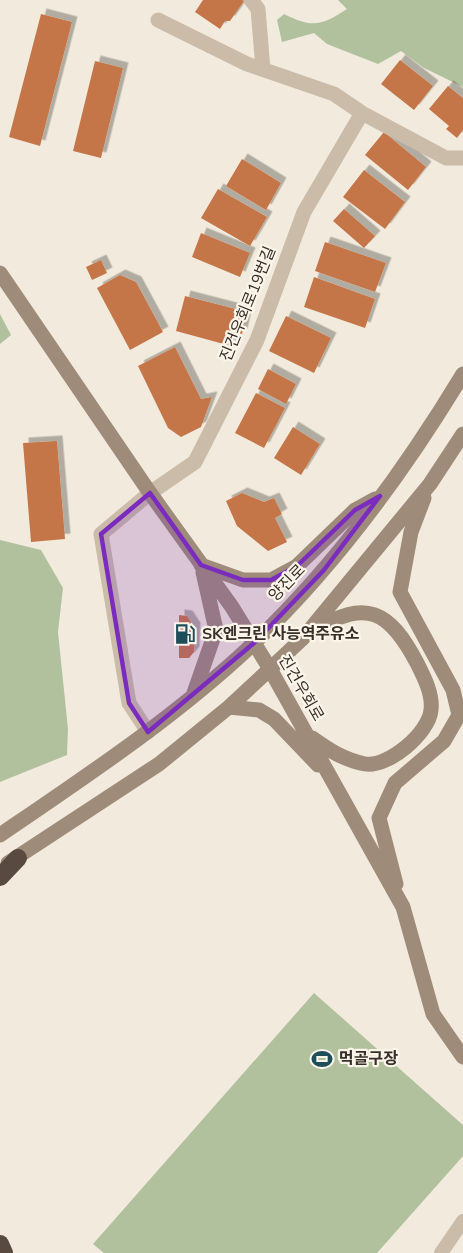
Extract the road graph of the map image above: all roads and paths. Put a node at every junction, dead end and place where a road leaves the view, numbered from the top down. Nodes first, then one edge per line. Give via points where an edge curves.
1 (251, 0) edge
2 (158, 20) dead end
3 (263, 69) junction
4 (362, 113) junction
5 (463, 158) edge
6 (0, 273) edge
7 (463, 374) edge
8 (463, 434) edge
9 (430, 484) junction
10 (150, 493) junction
11 (380, 496) junction
12 (201, 565) junction
13 (303, 638) junction
14 (254, 643) junction
15 (270, 669) junction
16 (194, 693) junction
17 (229, 707) junction
18 (148, 732) junction
19 (307, 735) junction
20 (338, 787) junction
21 (0, 835) edge
22 (18, 858) junction
23 (0, 868) edge
24 (0, 877) edge
25 (403, 907) junction
26 (463, 1057) edge
27 (463, 1221) edge
28 (0, 1244) edge
29 (4, 1253) edge
30 (441, 1253) edge

1 - 3 street via 258,9
2 - 3 street
3 - 4 street via 334,94
4 - 5 street via 446,158
4 - 10 street, 진건우회로19번길 via 304,212 257,340 195,462
6 - 10 main road, 진건우회로
7 - 11 main road, 양진로
8 - 9 main road
9 - 13 main road
9 - 25 main road via 411,532 400,592 453,690 459,715 444,741 395,783 379,818
10 - 12 main road, 진건우회로
10 - 18 street, 진건우회로19번길 via 101,534 129,703
11 - 12 main road via 355,510 297,566 271,580 243,580
11 - 14 main road, 양진로 via 324,570
12 - 14 main road, 진건우회로
12 - 16 main road via 216,630
13 - 15 main road
13 - 19 main road via 339,615 368,613 389,621 404,639 431,696 432,712 412,743 396,754 368,764 336,755
14 - 15 main road, 진건우회로
14 - 16 main road, 양진로
15 - 17 main road
15 - 19 main road, 진건우회로
16 - 18 main road, 양진로
17 - 20 main road via 259,710 274,719
17 - 22 main road via 159,764
18 - 21 main road, 양진로
19 - 20 main road, 진건우회로
20 - 25 main road, 진건우회로
22 - 23 main road
22 - 24 highway
25 - 26 main road, 진건우회로 via 433,1014
27 - 30 lane
28 - 29 highway

